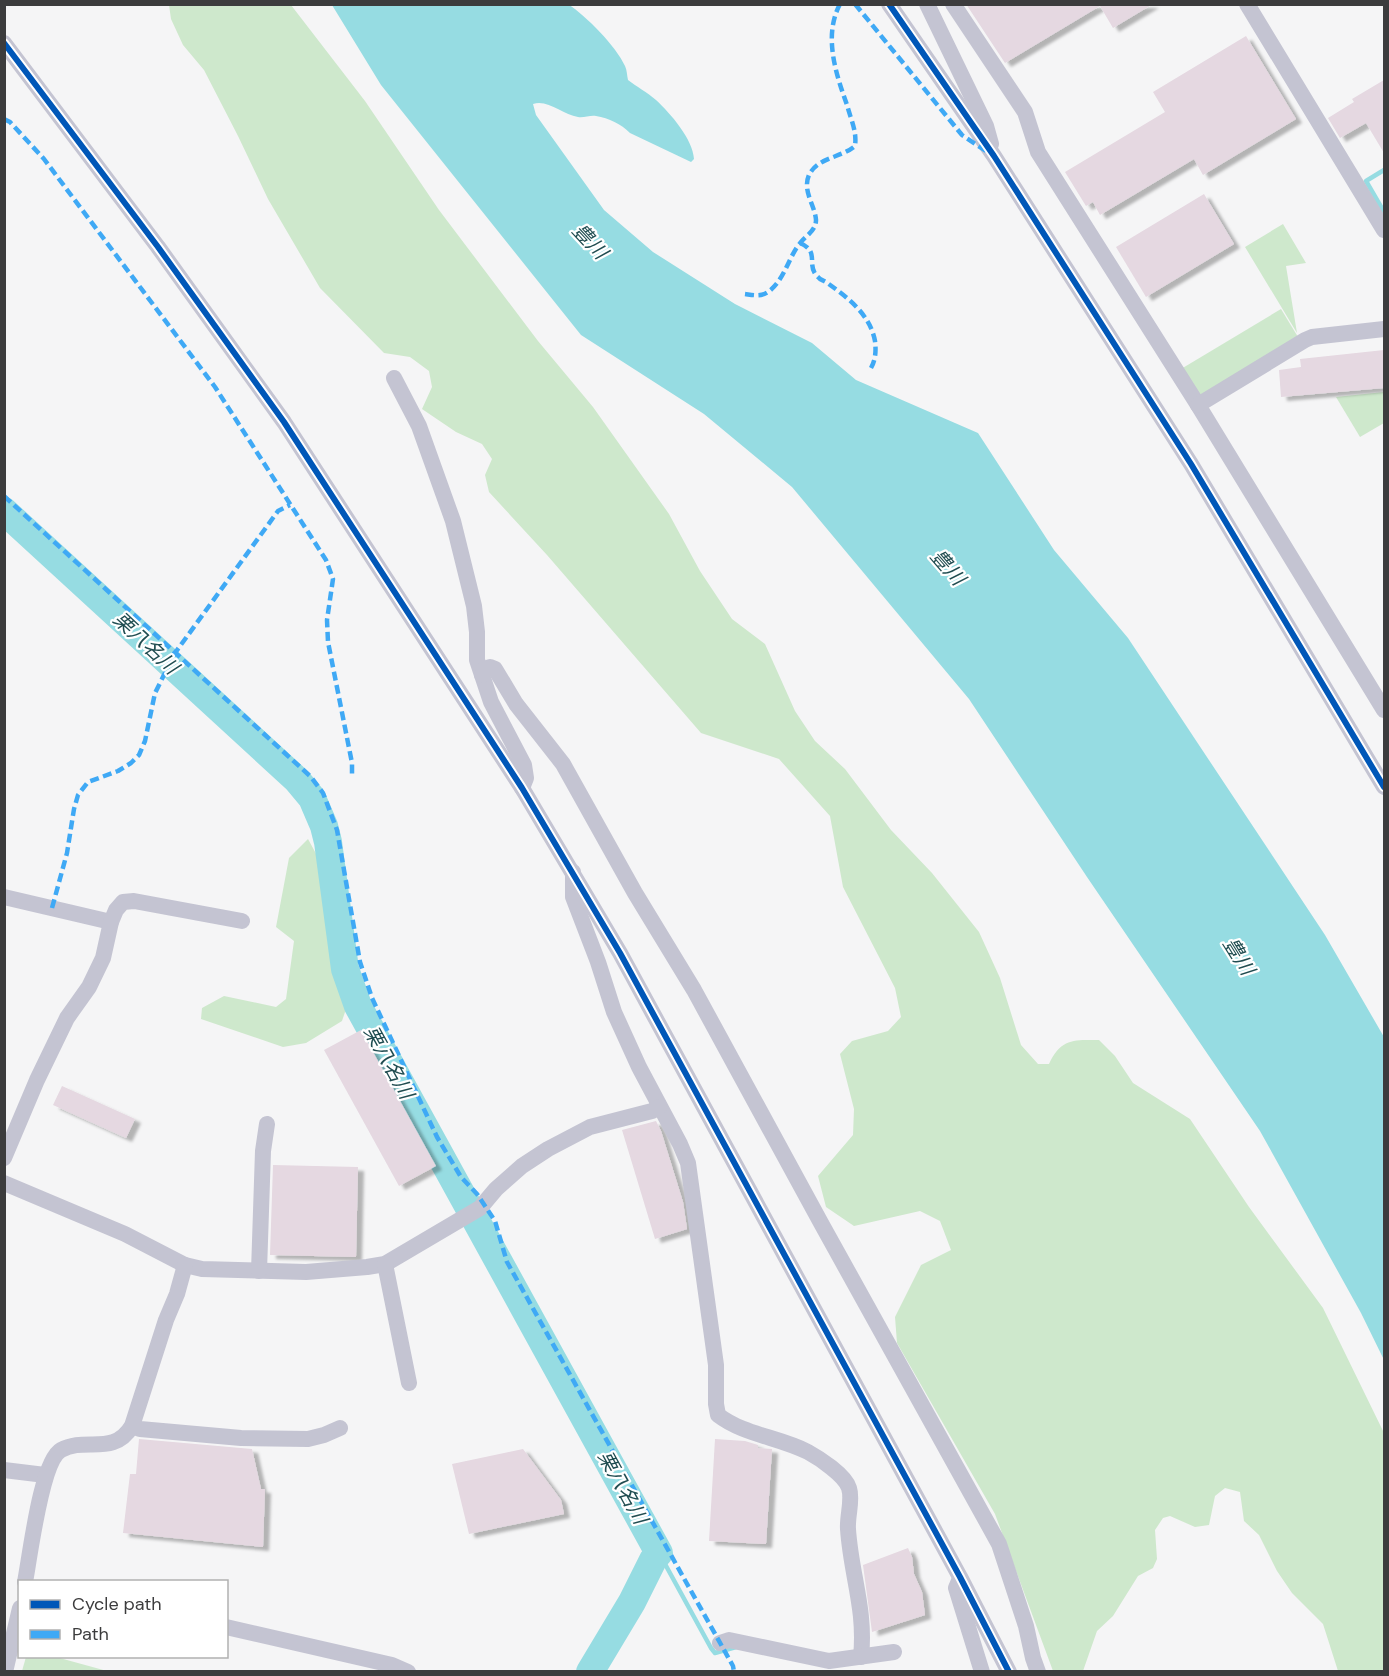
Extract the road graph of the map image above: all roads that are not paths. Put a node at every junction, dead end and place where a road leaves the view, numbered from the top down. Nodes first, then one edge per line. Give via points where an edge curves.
1 (889, 4) edge
2 (927, 4) edge
3 (953, 4) edge
4 (1247, 4) edge
5 (4, 43) edge
6 (994, 156) junction
7 (1384, 230) edge
8 (1384, 329) edge
9 (394, 378) dead end
10 (1198, 405) junction
11 (482, 675) junction
12 (1384, 710) edge
13 (1384, 787) edge
14 (522, 788) junction
15 (573, 871) junction
16 (4, 897) edge
17 (111, 921) junction
18 (242, 921) dead end
19 (659, 1107) junction
20 (267, 1124) dead end
21 (4, 1158) edge
22 (4, 1183) edge
23 (385, 1264) junction
24 (184, 1265) junction
25 (259, 1271) junction
26 (409, 1383) dead end
27 (132, 1426) junction
28 (340, 1428) dead end
29 (4, 1470) edge
30 (45, 1476) junction
31 (960, 1577) junction
32 (29, 1580) edge
33 (18, 1616) edge
34 (228, 1627) edge
35 (720, 1643) dead end
36 (894, 1652) dead end
37 (861, 1657) junction
38 (5, 1671) edge
39 (408, 1671) edge
40 (982, 1671) edge
41 (1009, 1671) edge
42 (1038, 1671) edge

1 - 6 street
2 - 6 street via 986,126
3 - 10 street via 1025,112 1038,152
4 - 7 street
5 - 14 street via 284,422
6 - 13 street via 1191,464
8 - 10 street via 1312,337
9 - 11 street via 419,426 453,521 474,606 477,660
10 - 12 street
11 - 14 street via 491,702 524,765 526,778
11 - 42 street via 484,669 495,669 516,704 563,764 694,990 999,1544
14 - 15 street
15 - 19 street via 573,897 614,1012
15 - 31 street
16 - 17 street
17 - 18 street via 123,902 134,901
17 - 21 street via 103,958 67,1018
19 - 23 street via 590,1127 548,1149 522,1166 480,1208
19 - 37 street via 688,1163 716,1365 718,1415 730,1424 807,1451 849,1487 848,1530 864,1633
20 - 25 street
22 - 24 street via 125,1234
23 - 25 street via 306,1272
23 - 26 street
24 - 25 street
24 - 27 street
27 - 28 street via 140,1430 241,1438 308,1439
27 - 30 street via 118,1441 61,1450
29 - 30 street
30 - 32 street
31 - 40 street via 956,1588
31 - 41 street
33 - 38 street
34 - 39 street
35 - 37 street via 729,1640 829,1661
36 - 37 street

